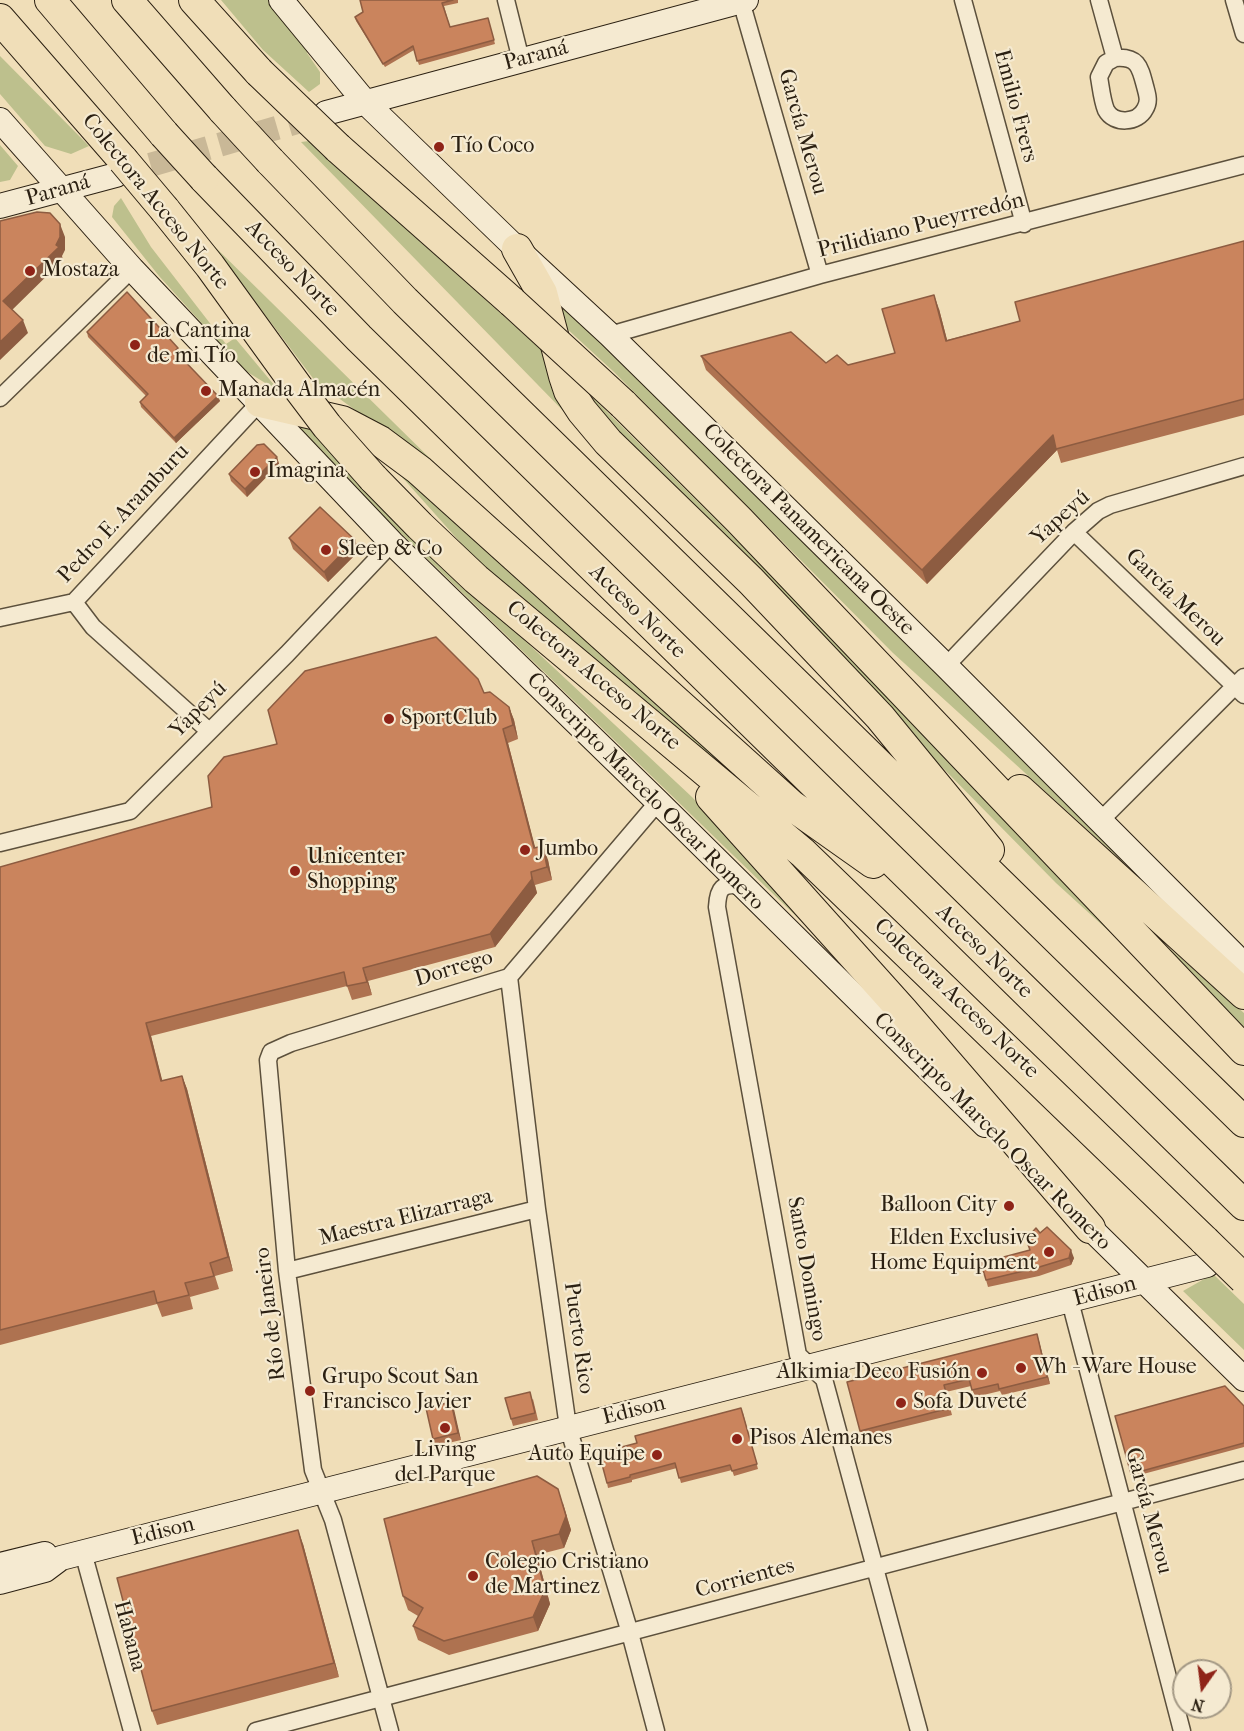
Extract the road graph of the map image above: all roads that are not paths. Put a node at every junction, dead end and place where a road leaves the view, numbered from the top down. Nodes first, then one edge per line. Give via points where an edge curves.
1 (50, 0) edge
2 (127, 0) edge
3 (194, 0) edge
4 (206, 0) edge
5 (281, 0) edge
6 (506, 0) edge
7 (963, 0) edge
8 (1099, 0) edge
9 (1234, 0) edge
10 (744, 1) edge
11 (0, 20) edge
12 (0, 33) edge
13 (1244, 34) edge
14 (1115, 58) dead end
15 (521, 60) junction
16 (257, 70) junction
17 (365, 102) junction
18 (81, 110) junction
19 (326, 113) tunnel mouth
20 (0, 120) edge
21 (1244, 165) edge
22 (116, 175) tunnel mouth
23 (61, 190) junction
24 (0, 206) edge
25 (1024, 224) junction
26 (517, 249) junction
27 (132, 269) junction
28 (820, 275) junction
29 (610, 335) junction
30 (0, 398) edge
31 (260, 402) junction
32 (1244, 466) edge
33 (1074, 532) junction
34 (392, 543) junction
35 (74, 602) junction
36 (0, 618) edge
37 (835, 621) junction
38 (946, 666) junction
39 (1241, 686) edge
40 (610, 690) junction
41 (209, 731) junction
42 (658, 802) junction
43 (1100, 820) junction
44 (0, 843) edge
45 (741, 886) junction
46 (951, 920) junction
47 (1244, 964) edge
48 (1088, 970) junction
49 (509, 976) junction
50 (1244, 994) edge
51 (1244, 1050) edge
52 (268, 1060) joint
53 (1244, 1122) edge
54 (1244, 1205) edge
55 (537, 1209) junction
56 (1090, 1228) junction
57 (1206, 1253) junction
58 (287, 1271) junction
59 (1244, 1279) edge
60 (1143, 1282) junction
61 (1070, 1301) junction
62 (811, 1367) junction
63 (1244, 1379) edge
64 (568, 1427) junction
65 (1244, 1470) edge
66 (321, 1493) junction
67 (1123, 1503) junction
68 (72, 1555) junction
69 (0, 1565) edge
70 (877, 1568) junction
71 (0, 1582) edge
72 (630, 1633) junction
73 (381, 1698) junction
74 (132, 1731) edge
75 (256, 1731) edge
76 (390, 1731) edge
77 (656, 1731) edge
78 (919, 1731) edge
79 (1182, 1731) edge

1 - 46 highway, Acceso Norte, bridge via 204,178 359,339
2 - 48 highway, bridge via 270,161 405,301
3 - 16 highway
4 - 16 highway
5 - 17 street, Colectora Panamericana Oeste
6 - 15 street
7 - 25 street, Emilio Frers
8 - 14 street
9 - 13 street
10 - 15 street, Paraná
10 - 28 street, García Merou
11 - 18 highway, Colectora Acceso Norte
12 - 18 highway
15 - 17 street, Paraná
16 - 37 highway, bridge via 338,148 623,404
17 - 19 street, Paraná
17 - 26 street, Colectora Panamericana Oeste
18 - 40 highway, Colectora Acceso Norte, bridge via 210,266 327,426 373,478 476,579
20 - 23 street, Conscripto Marcelo Oscar Romero
21 - 25 street, Prilidiano Pueyrredón
22 - 23 street, Paraná
23 - 24 street, Paraná
23 - 27 street, Conscripto Marcelo Oscar Romero
25 - 28 street, Prilidiano Pueyrredón
26 - 29 street, Colectora Panamericana Oeste
26 - 48 highway via 542,293 569,391 582,411 608,442 751,581 880,717
27 - 30 street
27 - 31 street, Conscripto Marcelo Oscar Romero
28 - 29 street, Prilidiano Pueyrredón
29 - 38 street, Colectora Panamericana Oeste
31 - 34 street, Conscripto Marcelo Oscar Romero
31 - 35 street, Pedro E. Aramburu
31 - 46 highway via 342,421 380,441 418,470 791,805
32 - 33 street, Yapeyú via 1110,505
33 - 38 street, Yapeyú
33 - 39 street, García Merou
34 - 41 street, Yapeyú
34 - 42 street, Conscripto Marcelo Oscar Romero
35 - 36 street, Pedro E. Aramburu
35 - 41 street via 93,627
37 - 50 highway
37 - 51 highway
38 - 43 street, Colectora Panamericana Oeste
39 - 43 street
40 - 56 highway via 903,1011
40 - 57 highway, Colectora Acceso Norte via 803,853
41 - 44 street, Yapeyú via 130,811
42 - 45 street, Conscripto Marcelo Oscar Romero
42 - 49 street, Dorrego
43 - 47 street, Colectora Panamericana Oeste
45 - 56 street, Conscripto Marcelo Oscar Romero
45 - 62 street, Santo Domingo via 723,886 717,907 798,1355
46 - 54 highway, Acceso Norte
48 - 53 highway
49 - 52 street, Dorrego via 291,1043 271,1052
49 - 55 street, Puerto Rico
52 - 58 street, Río de Janeiro
55 - 58 street, Maestra Elizarraga
55 - 64 street, Puerto Rico
56 - 60 street, Conscripto Marcelo Oscar Romero
57 - 59 highway, Colectora Acceso Norte, bridge
57 - 60 street, Edison
58 - 66 street, Río de Janeiro via 313,1470
60 - 61 street, Edison
60 - 63 street, Conscripto Marcelo Oscar Romero
61 - 62 street, Edison
61 - 67 street, García Merou
62 - 64 street, Edison
62 - 70 street, Santo Domingo via 824,1379
64 - 66 street, Edison
64 - 72 street, Puerto Rico
65 - 67 street, Corrientes
66 - 68 street, Edison
66 - 73 street, Río de Janeiro via 333,1520
67 - 70 street, Corrientes
67 - 79 street, García Merou
68 - 69 street, Edison via 46,1554
68 - 71 street, Edison via 45,1570
68 - 74 street, Habana
70 - 72 street, Corrientes
70 - 78 street, Santo Domingo
72 - 73 street, Corrientes
72 - 77 street, Puerto Rico
73 - 75 street, Corrientes
73 - 76 street, Río de Janeiro

